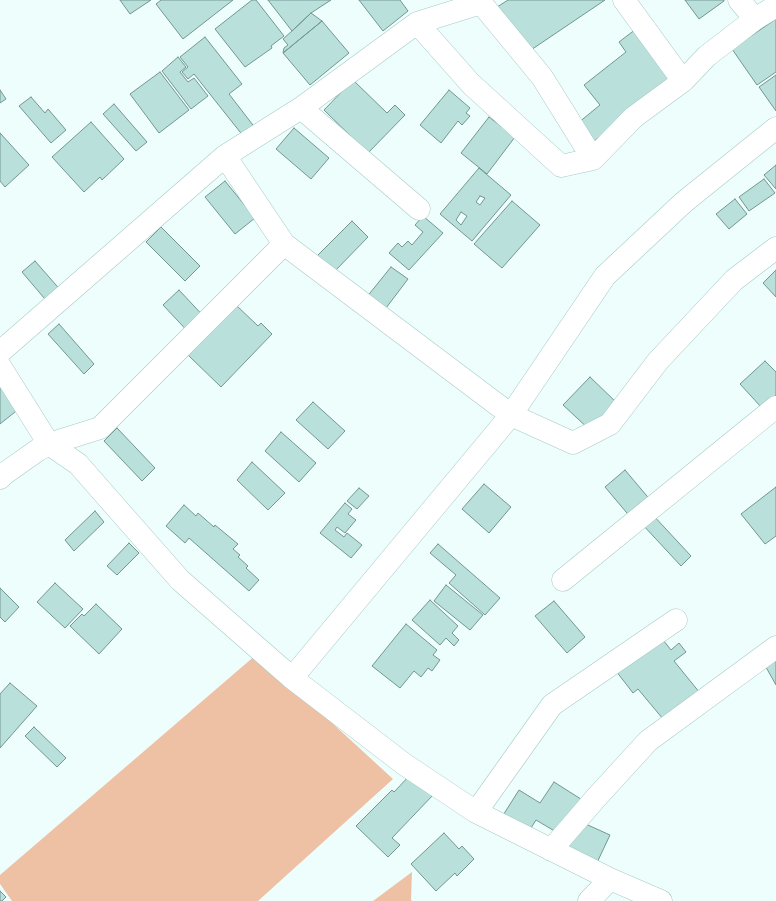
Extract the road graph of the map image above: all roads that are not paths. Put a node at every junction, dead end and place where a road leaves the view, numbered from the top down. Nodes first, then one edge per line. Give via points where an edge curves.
1 (624, 0) edge
2 (740, 0) edge
3 (484, 2) edge
4 (776, 6) edge
5 (755, 19) junction
6 (417, 23) junction
7 (684, 81) junction
8 (301, 108) junction
9 (776, 128) edge
10 (225, 156) junction
11 (593, 159) junction
12 (418, 209) dead end
13 (284, 244) junction
14 (776, 248) edge
15 (0, 352) edge
16 (0, 366) edge
17 (776, 407) edge
18 (511, 415) junction
19 (49, 444) junction
20 (0, 478) edge
21 (563, 580) dead end
22 (676, 620) dead end
23 (776, 647) edge
24 (292, 678) junction
25 (476, 812) junction
26 (552, 850) junction
27 (610, 880) junction
28 (589, 901) edge
29 (661, 901) edge

1 - 7 street
2 - 5 street
3 - 6 street
3 - 11 street via 542,77
4 - 5 street
5 - 7 street via 707,56
6 - 8 street
6 - 11 street via 471,84 561,166
7 - 11 street via 634,117
8 - 10 street
8 - 12 street
9 - 18 street via 684,202 605,276
10 - 13 street
10 - 15 street
13 - 18 street
13 - 19 street via 100,428
14 - 18 street via 734,280 658,361 610,424 573,443
16 - 19 street
17 - 21 street
18 - 24 street
19 - 20 street
19 - 24 street via 78,464 180,580
22 - 25 street via 552,705
23 - 26 street via 648,741
24 - 25 street via 404,764
25 - 26 street
26 - 27 street
27 - 28 street
27 - 29 street

